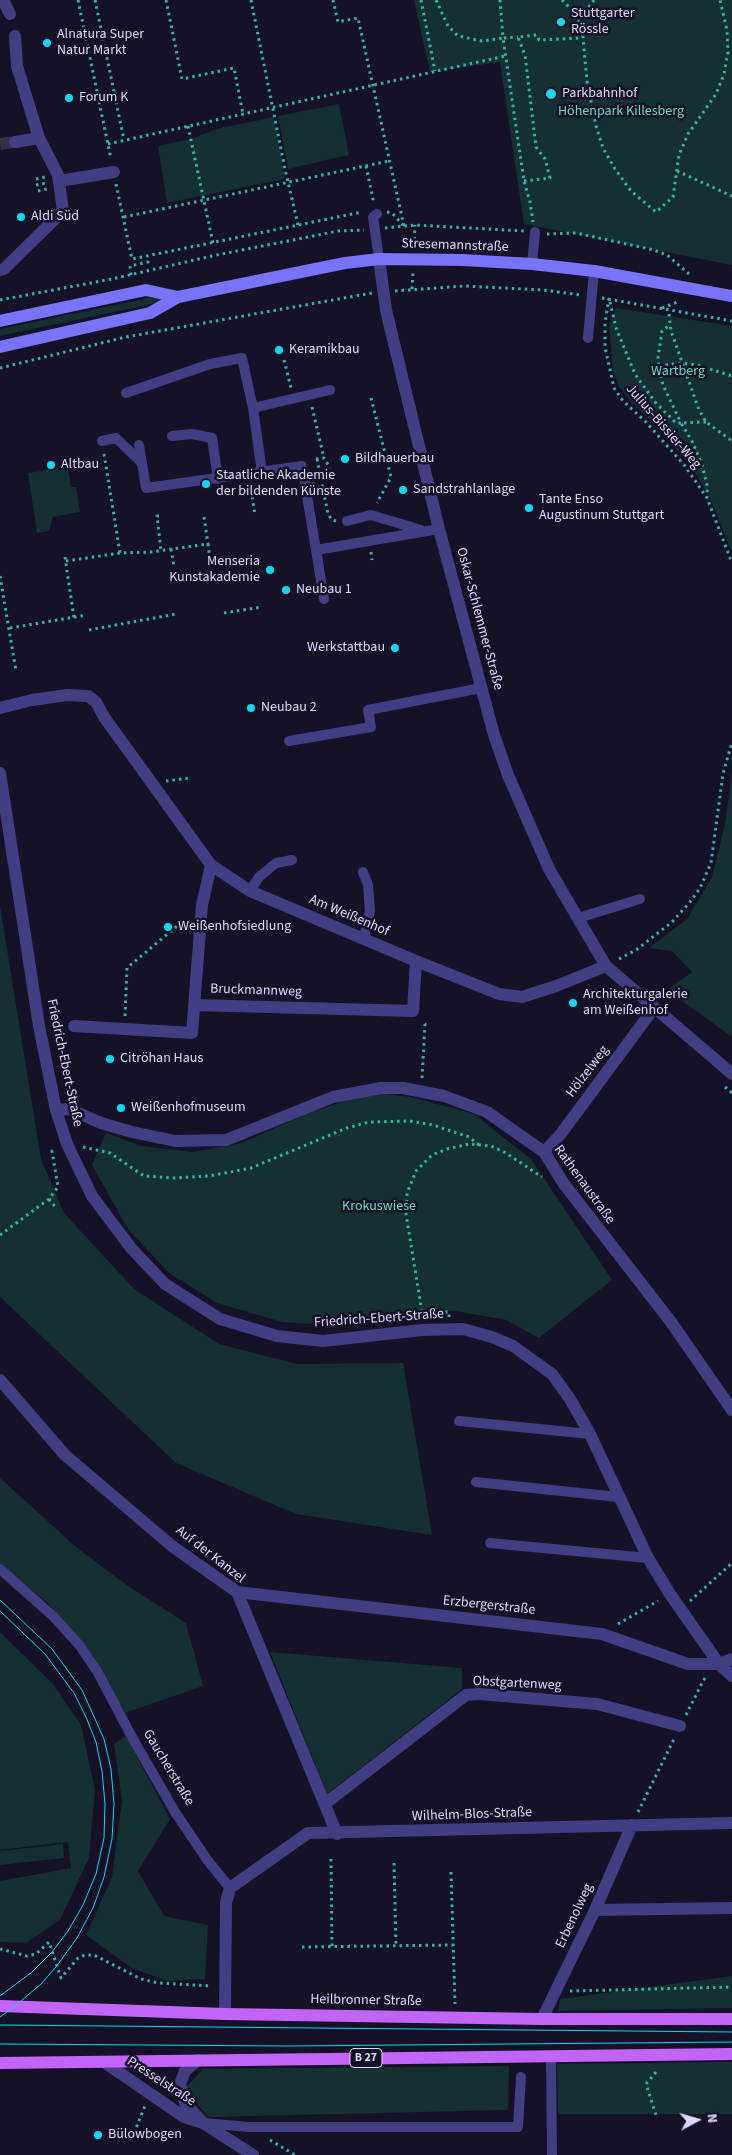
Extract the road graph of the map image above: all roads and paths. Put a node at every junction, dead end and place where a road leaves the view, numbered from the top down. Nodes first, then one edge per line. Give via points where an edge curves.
1 (4, 0) edge
2 (78, 0) edge
3 (95, 0) edge
4 (166, 0) edge
5 (251, 0) edge
6 (333, 0) edge
7 (421, 0) edge
8 (436, 0) edge
9 (500, 0) edge
10 (562, 0) edge
11 (594, 0) edge
12 (720, 0) edge
13 (10, 14) dead end
14 (582, 27) junction
15 (15, 36) dead end
16 (518, 37) junction
17 (503, 38) junction
18 (582, 38) junction
19 (505, 56) junction
20 (435, 71) junction
21 (372, 86) junction
22 (273, 108) junction
23 (243, 114) junction
24 (188, 126) junction
25 (39, 138) junction
26 (124, 140) junction
27 (15, 142) tunnel mouth
28 (108, 144) junction
29 (390, 161) junction
30 (366, 166) junction
31 (677, 171) junction
32 (114, 172) junction
33 (59, 181) junction
34 (524, 181) junction
35 (287, 182) junction
36 (732, 196) edge
37 (204, 200) junction
38 (365, 211) dead end
39 (376, 212) joint
40 (123, 217) junction
41 (298, 225) junction
42 (415, 225) dead end
43 (404, 226) dead end
44 (338, 231) dead end
45 (535, 232) junction
46 (214, 243) junction
47 (147, 256) junction
48 (379, 259) junction
49 (532, 264) junction
50 (0, 270) edge
51 (594, 271) junction
52 (131, 275) junction
53 (412, 289) dead end
54 (707, 291) junction
55 (362, 294) dead end
56 (592, 296) junction
57 (732, 296) edge
58 (178, 297) junction
59 (609, 298) junction
60 (0, 300) edge
61 (669, 314) dead end
62 (0, 321) edge
63 (732, 321) edge
64 (670, 325) junction
65 (588, 338) dead end
66 (0, 347) edge
67 (284, 360) dead end
68 (682, 362) junction
69 (659, 366) junction
70 (0, 368) edge
71 (732, 376) edge
72 (330, 390) dead end
73 (126, 393) dead end
74 (309, 395) junction
75 (294, 398) junction
76 (371, 398) dead end
77 (253, 408) junction
78 (706, 422) junction
79 (681, 423) junction
80 (172, 436) dead end
81 (102, 441) joint
82 (732, 441) edge
83 (139, 444) dead end
84 (324, 458) junction
85 (318, 459) junction
86 (142, 463) junction
87 (302, 466) junction
88 (330, 468) dead end
89 (262, 472) junction
90 (249, 474) junction
91 (218, 478) junction
92 (707, 498) junction
93 (256, 514) dead end
94 (371, 515) junction
95 (159, 516) dead end
96 (204, 517) dead end
97 (347, 521) joint
98 (440, 529) junction
99 (424, 531) junction
100 (208, 544) junction
101 (171, 550) junction
102 (316, 550) junction
103 (162, 551) junction
104 (120, 553) junction
105 (210, 560) dead end
106 (732, 563) edge
107 (174, 566) dead end
108 (0, 576) edge
109 (324, 599) dead end
110 (262, 607) dead end
111 (224, 613) dead end
112 (176, 614) dead end
113 (87, 615) dead end
114 (74, 618) junction
115 (10, 628) junction
116 (89, 630) dead end
117 (16, 671) dead end
118 (481, 688) junction
119 (0, 708) edge
120 (289, 741) dead end
121 (732, 742) edge
122 (0, 773) edge
123 (190, 778) dead end
124 (151, 783) junction
125 (292, 860) dead end
126 (211, 865) junction
127 (363, 872) dead end
128 (250, 891) junction
129 (640, 899) dead end
130 (578, 918) junction
131 (201, 921) junction
132 (364, 938) junction
133 (416, 961) junction
134 (606, 966) junction
135 (195, 1005) junction
136 (654, 1008) junction
137 (125, 1014) dead end
138 (425, 1024) dead end
139 (74, 1026) dead end
140 (732, 1074) edge
141 (422, 1079) dead end
142 (56, 1110) junction
143 (67, 1144) junction
144 (479, 1145) junction
145 (544, 1152) junction
146 (55, 1171) dead end
147 (564, 1184) junction
148 (49, 1199) junction
149 (56, 1208) dead end
150 (0, 1235) edge
151 (450, 1330) junction
152 (0, 1380) edge
153 (732, 1410) edge
154 (459, 1421) dead end
155 (590, 1434) junction
156 (476, 1482) dead end
157 (618, 1497) junction
158 (490, 1543) dead end
159 (648, 1558) junction
160 (732, 1563) edge
161 (0, 1569) edge
162 (237, 1592) junction
163 (701, 1592) dead end
164 (670, 1594) junction
165 (602, 1634) junction
166 (732, 1659) edge
167 (719, 1664) junction
168 (732, 1676) edge
169 (680, 1726) junction
170 (645, 1798) dead end
171 (326, 1802) junction
172 (732, 1823) edge
173 (632, 1825) junction
174 (337, 1834) junction
175 (331, 1859) dead end
176 (394, 1863) dead end
177 (451, 1872) dead end
178 (230, 1888) junction
179 (732, 1908) edge
180 (595, 1910) junction
181 (453, 1945) junction
182 (332, 1946) junction
183 (396, 1946) junction
184 (302, 1947) dead end
185 (0, 1949) edge
186 (224, 1986) junction
187 (732, 1987) edge
188 (555, 1991) junction
189 (455, 2004) dead end
190 (0, 2006) edge
191 (225, 2014) junction
192 (542, 2019) junction
193 (732, 2019) edge
194 (732, 2054) edge
195 (551, 2056) junction
196 (198, 2060) junction
197 (104, 2062) junction
198 (0, 2063) edge
199 (656, 2072) dead end
200 (521, 2077) dead end
201 (150, 2094) junction
202 (657, 2118) dead end
203 (203, 2123) junction
204 (134, 2134) dead end
205 (253, 2155) edge
206 (552, 2155) edge

1 - 13 street
2 - 28 path
3 - 26 path
4 - 23 path via 182,79 234,68
5 - 22 path
6 - 21 path via 338,22 358,18
7 - 20 path
8 - 17 path via 448,26 458,36 482,41
9 - 17 path
10 - 14 path
11 - 14 path via 585,12
12 - 31 path via 727,30 724,74 716,94 688,134 679,155
14 - 18 path
15 - 25 street via 16,66
16 - 17 path
16 - 18 path via 537,35 538,40
16 - 34 path via 525,55 536,147 545,159 550,178
17 - 19 path
18 - 31 path via 596,126 603,148 630,191 656,212 673,197
19 - 20 path
19 - 34 path
20 - 21 path
21 - 22 path
21 - 29 path
22 - 23 path
22 - 35 path
23 - 24 path
24 - 26 path
24 - 37 path
25 - 27 street
25 - 33 street
26 - 28 path
28 - 32 path
29 - 30 path
29 - 43 path
30 - 35 path
30 - 39 path
31 - 36 path
32 - 33 street
32 - 40 path
33 - 50 street via 63,210
34 - 45 path
35 - 37 path
35 - 41 path
37 - 40 path
37 - 46 path
38 - 41 path
39 - 48 lane via 373,217
40 - 47 path via 132,259
41 - 46 path
42 - 45 path
44 - 52 path
45 - 49 lane
45 - 54 path via 576,234 654,250 679,264
46 - 47 path
47 - 52 path via 148,262 130,266
48 - 49 main road, Stresemannstraße
48 - 58 main road, Stresemannstraße
48 - 98 street, Oskar-Schlemmer-Straße via 386,310
49 - 51 main road, Stresemannstraße
51 - 54 main road, Stresemannstraße
51 - 56 lane
52 - 60 path
53 - 56 path via 464,286
54 - 57 main road, Stresemannstraße
55 - 70 path via 126,337
56 - 59 path
56 - 65 lane
58 - 62 main road, Stresemannstraße via 146,290
58 - 66 main road, Stresemannstraße via 150,313
59 - 63 path
59 - 79 path via 616,328 635,374 655,402 676,423
59 - 92 path, Julius-Bissier-Weg via 605,347 614,388 685,466
61 - 64 path
64 - 68 path
64 - 69 path via 662,331
67 - 75 path
68 - 69 path
68 - 71 path
68 - 78 path
69 - 79 path via 663,385
72 - 74 lane
73 - 77 lane via 210,364 242,358
74 - 75 lane
74 - 84 path
75 - 77 lane
76 - 94 path via 391,477
77 - 89 lane
78 - 79 path
78 - 82 path
79 - 92 path via 702,466 708,485
80 - 91 lane via 192,434 212,438
81 - 86 lane via 116,438
81 - 104 path
83 - 86 lane
84 - 85 path
84 - 88 path
85 - 87 path via 309,460
85 - 97 path via 328,514 332,520
86 - 91 lane via 146,488
87 - 89 lane
87 - 102 lane
89 - 90 lane
90 - 91 lane
90 - 93 path
92 - 106 path, Julius-Bissier-Weg
94 - 97 lane
94 - 99 lane
95 - 103 path
96 - 100 path
98 - 99 lane
98 - 118 street, Oskar-Schlemmer-Straße
99 - 102 lane
100 - 101 path
100 - 105 path
101 - 103 path
101 - 107 path
102 - 109 lane
103 - 104 path
104 - 114 path via 66,559
108 - 115 path
110 - 111 path
112 - 116 path
113 - 114 path
114 - 115 path
115 - 117 path
118 - 120 lane via 368,710 371,727
118 - 130 street, Oskar-Schlemmer-Straße via 508,775 549,869
119 - 124 street, Am Weißenhof via 67,695 88,696 96,702
121 - 134 path via 723,774 711,862 700,888 665,927 636,950
122 - 142 street, Friedrich-Ebert-Straße via 39,1026
123 - 124 path
124 - 126 street, Am Weißenhof
125 - 128 lane via 276,864 259,877
126 - 128 street, Am Weißenhof
126 - 131 street
127 - 132 lane via 368,885 370,911
128 - 132 street, Am Weißenhof
129 - 130 lane
130 - 134 street, Oskar-Schlemmer-Straße
131 - 135 street
131 - 137 path via 183,921 127,968
132 - 133 street, Am Weißenhof
133 - 134 street, Am Weißenhof via 499,994 522,997
133 - 135 street, Bruckmannweg via 413,1011
134 - 136 street
135 - 139 street, Bruckmannweg via 192,1032
136 - 140 street
136 - 145 street, Hölzelweg
138 - 141 path
142 - 143 street, Friedrich-Ebert-Straße
142 - 145 street, Rathenaustraße via 69,1109 116,1128 175,1141 226,1140 333,1097 380,1088 403,1088 444,1096 487,1112
143 - 144 path via 110,1153 144,1176 174,1178 209,1176 251,1168 369,1122 410,1121 433,1125 469,1137
143 - 151 street, Friedrich-Ebert-Straße via 92,1196 131,1248 165,1284 220,1319 277,1336 323,1341
144 - 147 path via 506,1153 554,1187
144 - 151 path via 468,1144 432,1155 416,1171 407,1193 406,1214 422,1312 449,1312
145 - 147 street, Rathenaustraße
146 - 148 path via 58,1187
147 - 153 street, Rathenaustraße via 671,1322
148 - 149 path
148 - 150 path
151 - 155 street, Friedrich-Ebert-Straße via 463,1329 513,1346 552,1374
152 - 162 street, Auf der Kanzel via 65,1455 172,1546
154 - 155 lane
155 - 157 street, Friedrich-Ebert-Straße
156 - 157 lane
157 - 159 street, Friedrich-Ebert-Straße
158 - 159 lane
159 - 164 street, Friedrich-Ebert-Straße
160 - 163 path
161 - 178 lane, Gaucherstraße via 53,1616 80,1646 176,1812
162 - 165 street, Erzbergerstraße
162 - 171 street, Auf der Kanzel
164 - 165 path
164 - 167 street, Friedrich-Ebert-Straße
165 - 167 street, Erzbergerstraße via 688,1664
166 - 167 street, Erzbergerstraße
167 - 168 street, Friedrich-Ebert-Straße
167 - 169 path via 702,1681
169 - 170 path
169 - 171 street, Obstgartenweg via 597,1704 466,1695
171 - 174 street, Auf der Kanzel
172 - 173 street, Wilhelm-Blos-Straße
173 - 174 street, Wilhelm-Blos-Straße
173 - 180 street, Erbenolweg
174 - 178 street, Wilhelm-Blos-Straße via 308,1833
175 - 182 path
176 - 183 path
177 - 181 path
178 - 186 street via 226,1903
179 - 180 street
180 - 188 street, Erbenolweg
181 - 183 path
181 - 189 path
182 - 183 path
182 - 184 path
185 - 186 path via 27,1956 36,1954 49,1942 61,1978 78,1958 94,1955 141,1979 158,1983
186 - 191 street
187 - 188 path
188 - 192 street, Erbenolweg
190 - 191 main road, Heilbronner Straße
191 - 192 main road, Heilbronner Straße
192 - 193 main road, Heilbronner Straße
194 - 195 main road, B 27
195 - 196 main road, B 27
195 - 206 lane
196 - 197 main road, B 27
196 - 203 street, Presselstraße via 185,2070 180,2084 185,2103
197 - 198 main road, B 27
197 - 201 street, Presselstraße
199 - 202 path via 646,2084
200 - 203 lane via 518,2127 249,2127
201 - 203 street, Presselstraße via 184,2117
201 - 204 path
203 - 205 street, Presselstraße

